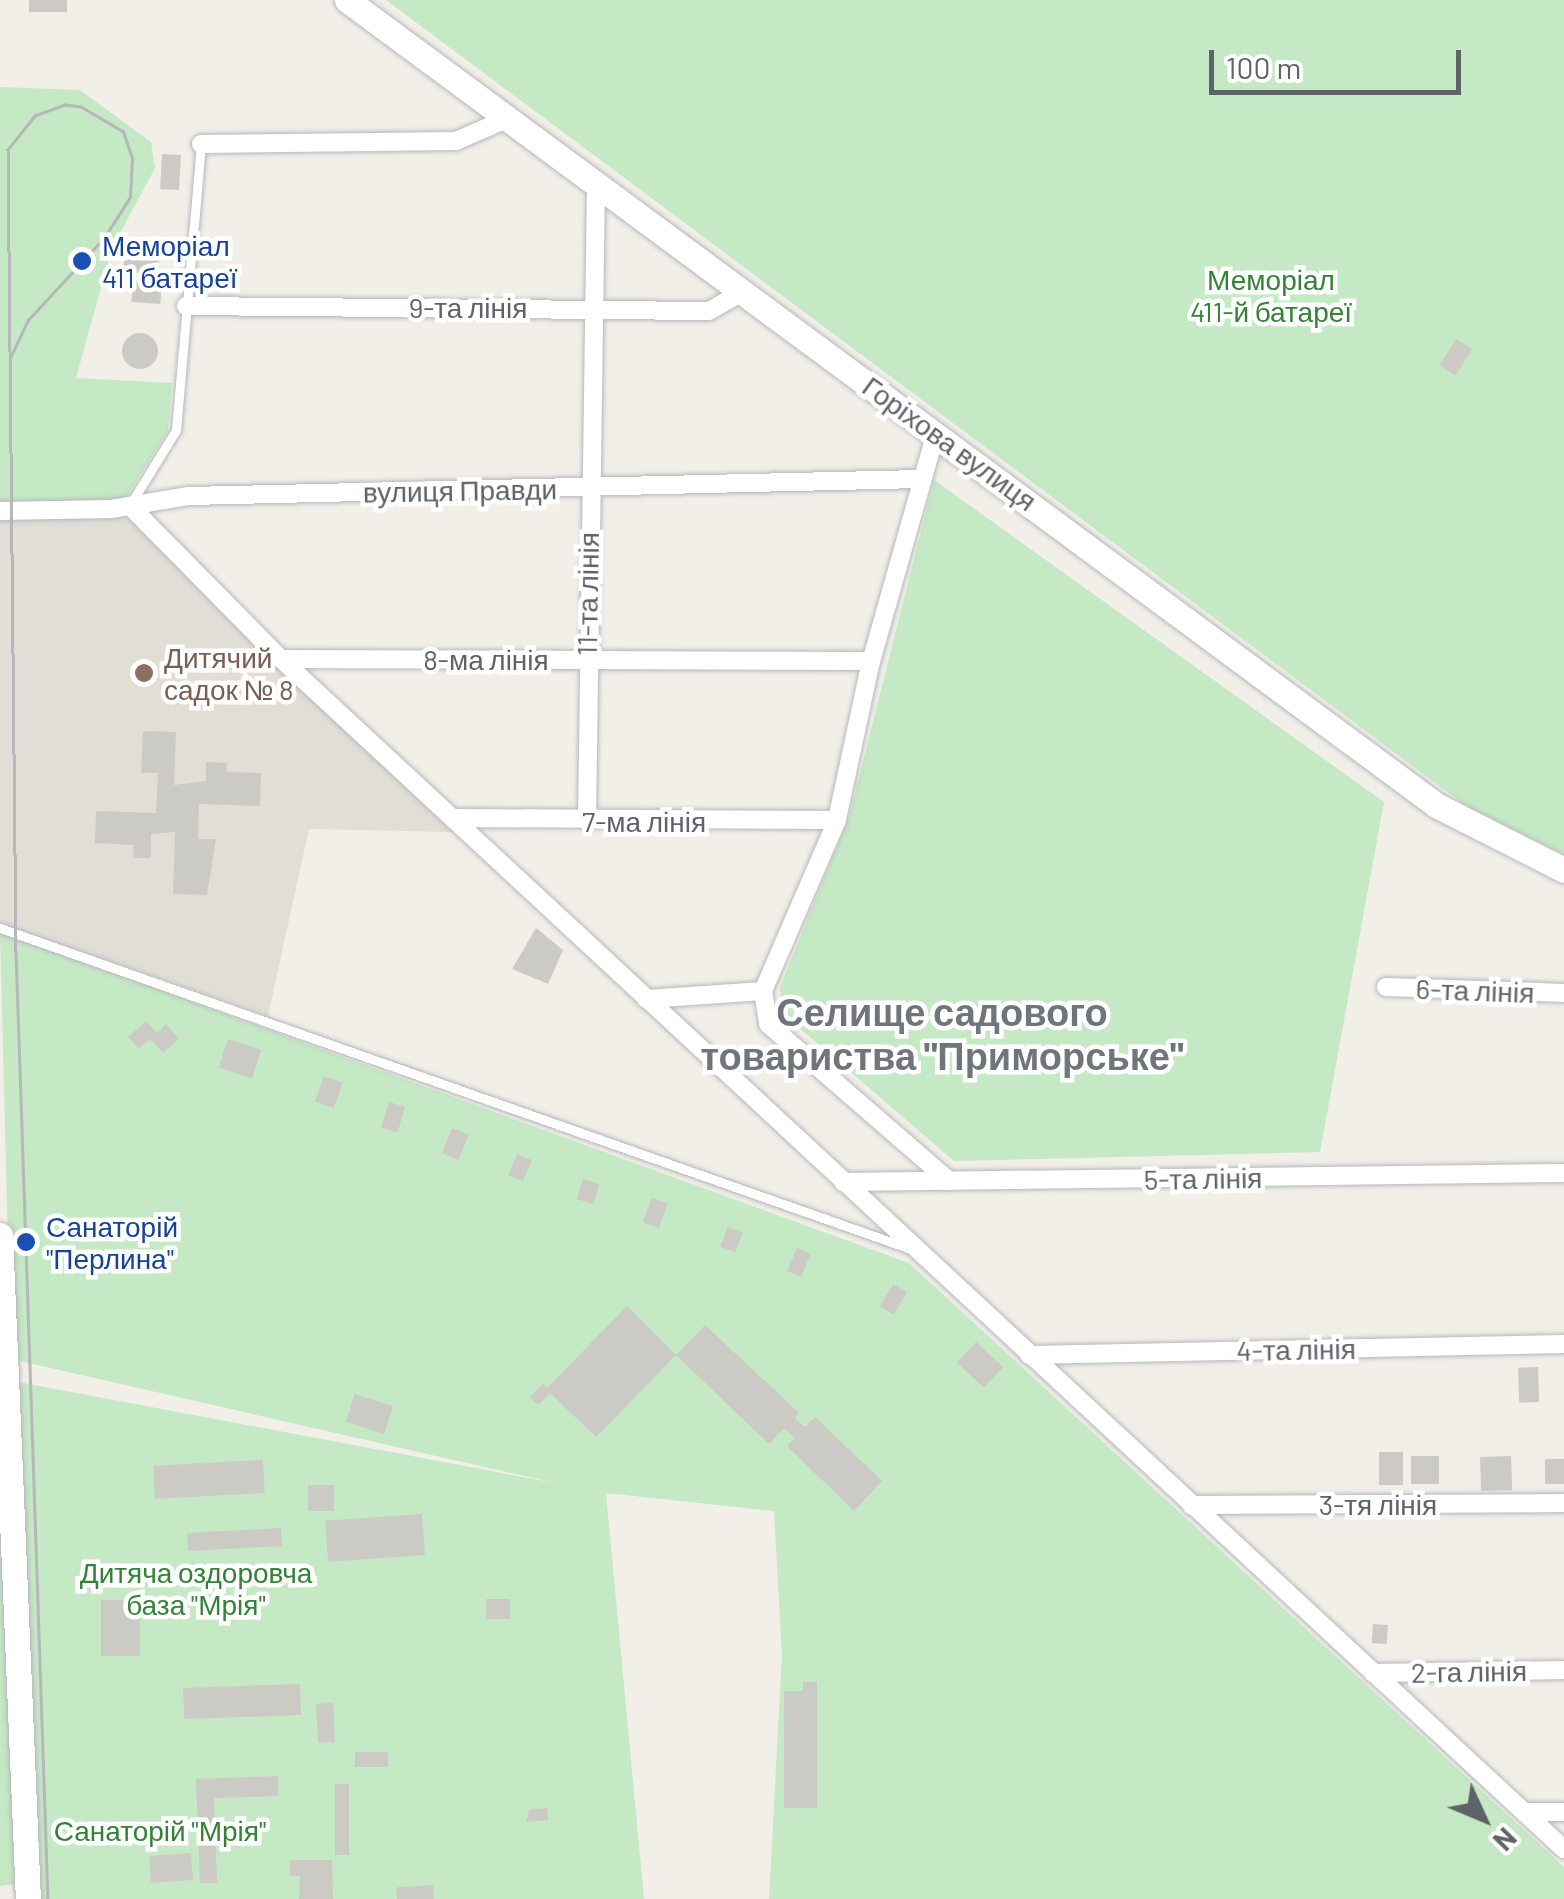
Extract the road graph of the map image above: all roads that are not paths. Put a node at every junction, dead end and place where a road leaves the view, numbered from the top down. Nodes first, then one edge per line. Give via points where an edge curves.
1 (347, 0) edge
2 (506, 119) junction
3 (200, 144) joint
4 (596, 187) junction
5 (744, 291) junction
6 (186, 306) junction
7 (591, 308) junction
8 (936, 432) junction
9 (922, 479) junction
10 (589, 489) junction
11 (130, 506) junction
12 (0, 511) edge
13 (586, 658) junction
14 (281, 659) junction
15 (871, 662) junction
16 (452, 818) junction
17 (836, 820) junction
18 (588, 822) junction
19 (1564, 870) edge
20 (0, 928) edge
21 (1386, 988) dead end
22 (763, 991) junction
23 (1564, 992) edge
24 (646, 999) junction
25 (1564, 1173) edge
26 (949, 1181) junction
27 (843, 1182) junction
28 (0, 1235) edge
29 (916, 1250) junction
30 (1564, 1344) edge
31 (1029, 1355) junction
32 (1564, 1503) edge
33 (1192, 1505) junction
34 (1564, 1670) edge
35 (1373, 1673) junction
36 (1524, 1812) junction
37 (1564, 1812) edge
38 (1564, 1849) edge
39 (28, 1899) edge

1 - 2 street, Горіхова вулиця
2 - 3 street via 456,142
2 - 4 street, Горіхова вулиця
3 - 6 lane
4 - 5 street, Горіхова вулиця
4 - 7 street, 11-та лінія
5 - 7 street, 9-та лінія via 718,310
5 - 8 street, Горіхова вулиця
6 - 7 street, 9-та лінія
6 - 11 lane via 176,430
7 - 10 street, 11-та лінія
8 - 9 street
8 - 19 street, Горіхова вулиця via 1436,805
9 - 10 street, вулиця Правди
9 - 15 street
10 - 11 street, вулиця Правди via 189,496
10 - 13 street, 11-та лінія
11 - 12 street, вулиця Правди
11 - 14 street
13 - 14 street, 8-ма лінія
13 - 15 street, 8-ма лінія
13 - 18 street, 11-та лінія
14 - 16 street
15 - 17 street
16 - 18 street, 7-ма лінія
16 - 24 street
17 - 18 street, 7-ма лінія
17 - 22 street
20 - 29 lane
21 - 23 street, 6-та лінія
22 - 24 street
22 - 26 street via 768,1024
24 - 27 street
25 - 26 street, 5-та лінія
26 - 27 street, 5-та лінія
27 - 29 street
28 - 39 street
29 - 31 street
30 - 31 street, 4-та лінія
31 - 33 street
32 - 33 street, 3-тя лінія
33 - 35 street
34 - 35 street, 2-га лінія
35 - 36 street
36 - 37 street
36 - 38 street

